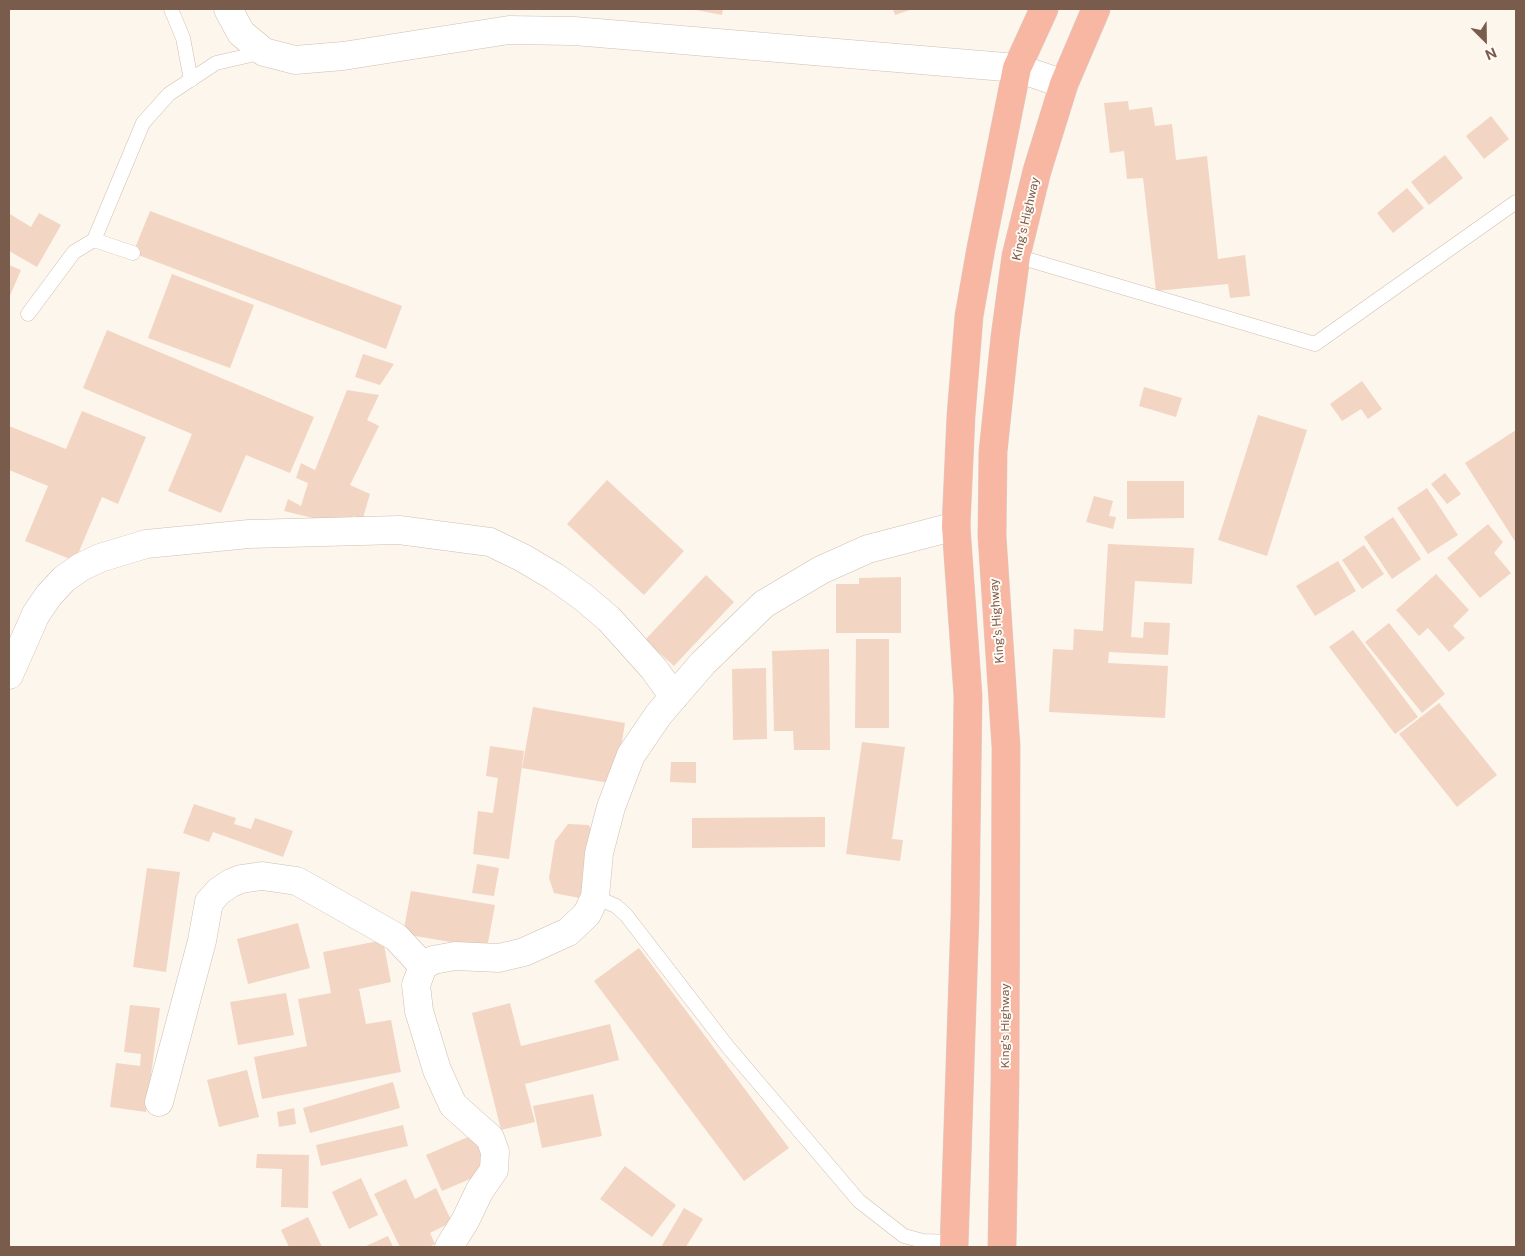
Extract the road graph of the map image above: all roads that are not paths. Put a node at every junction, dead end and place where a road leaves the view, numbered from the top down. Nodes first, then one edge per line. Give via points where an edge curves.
1 (171, 9) edge
2 (228, 9) edge
3 (1044, 9) edge
4 (1096, 9) edge
5 (264, 52) junction
6 (1017, 68) junction
7 (191, 80) junction
8 (1064, 84) junction
9 (1516, 202) edge
10 (94, 240) junction
11 (133, 253) dead end
12 (1016, 256) junction
13 (28, 314) dead end
14 (956, 526) junction
15 (9, 675) edge
16 (674, 697) junction
17 (594, 897) junction
18 (423, 966) junction
19 (159, 1102) dead end
20 (953, 1245) edge
21 (449, 1247) edge
22 (1002, 1247) edge

1 - 7 lane via 183,38
2 - 5 street via 241,33
3 - 6 highway
4 - 8 highway, King's Highway
5 - 6 street via 295,60 343,56 509,30 574,31
5 - 7 lane via 216,63
6 - 8 street
6 - 14 highway via 969,316
7 - 10 lane via 169,94 143,123
8 - 12 highway, King's Highway via 1037,171
9 - 12 lane via 1315,344
10 - 11 lane
10 - 13 lane via 74,252
12 - 22 highway, King's Highway via 993,452 992,526 1006,747
14 - 16 street via 868,549 821,570 764,604 703,662
14 - 20 highway via 968,696 965,916
15 - 16 street via 48,595 64,579 100,558 146,544 249,534 399,530 490,542 555,577 609,619 654,669
16 - 17 street via 631,755 611,807 599,853
17 - 18 street via 587,914 568,932 524,952 499,958 455,956
17 - 20 lane via 616,906 626,915 728,1048 859,1201 904,1236
18 - 19 street via 396,937 297,881 262,876 241,878 231,883 209,902 202,941
18 - 21 street via 416,985 419,1012 437,1070 454,1104 490,1138 495,1152 494,1170

